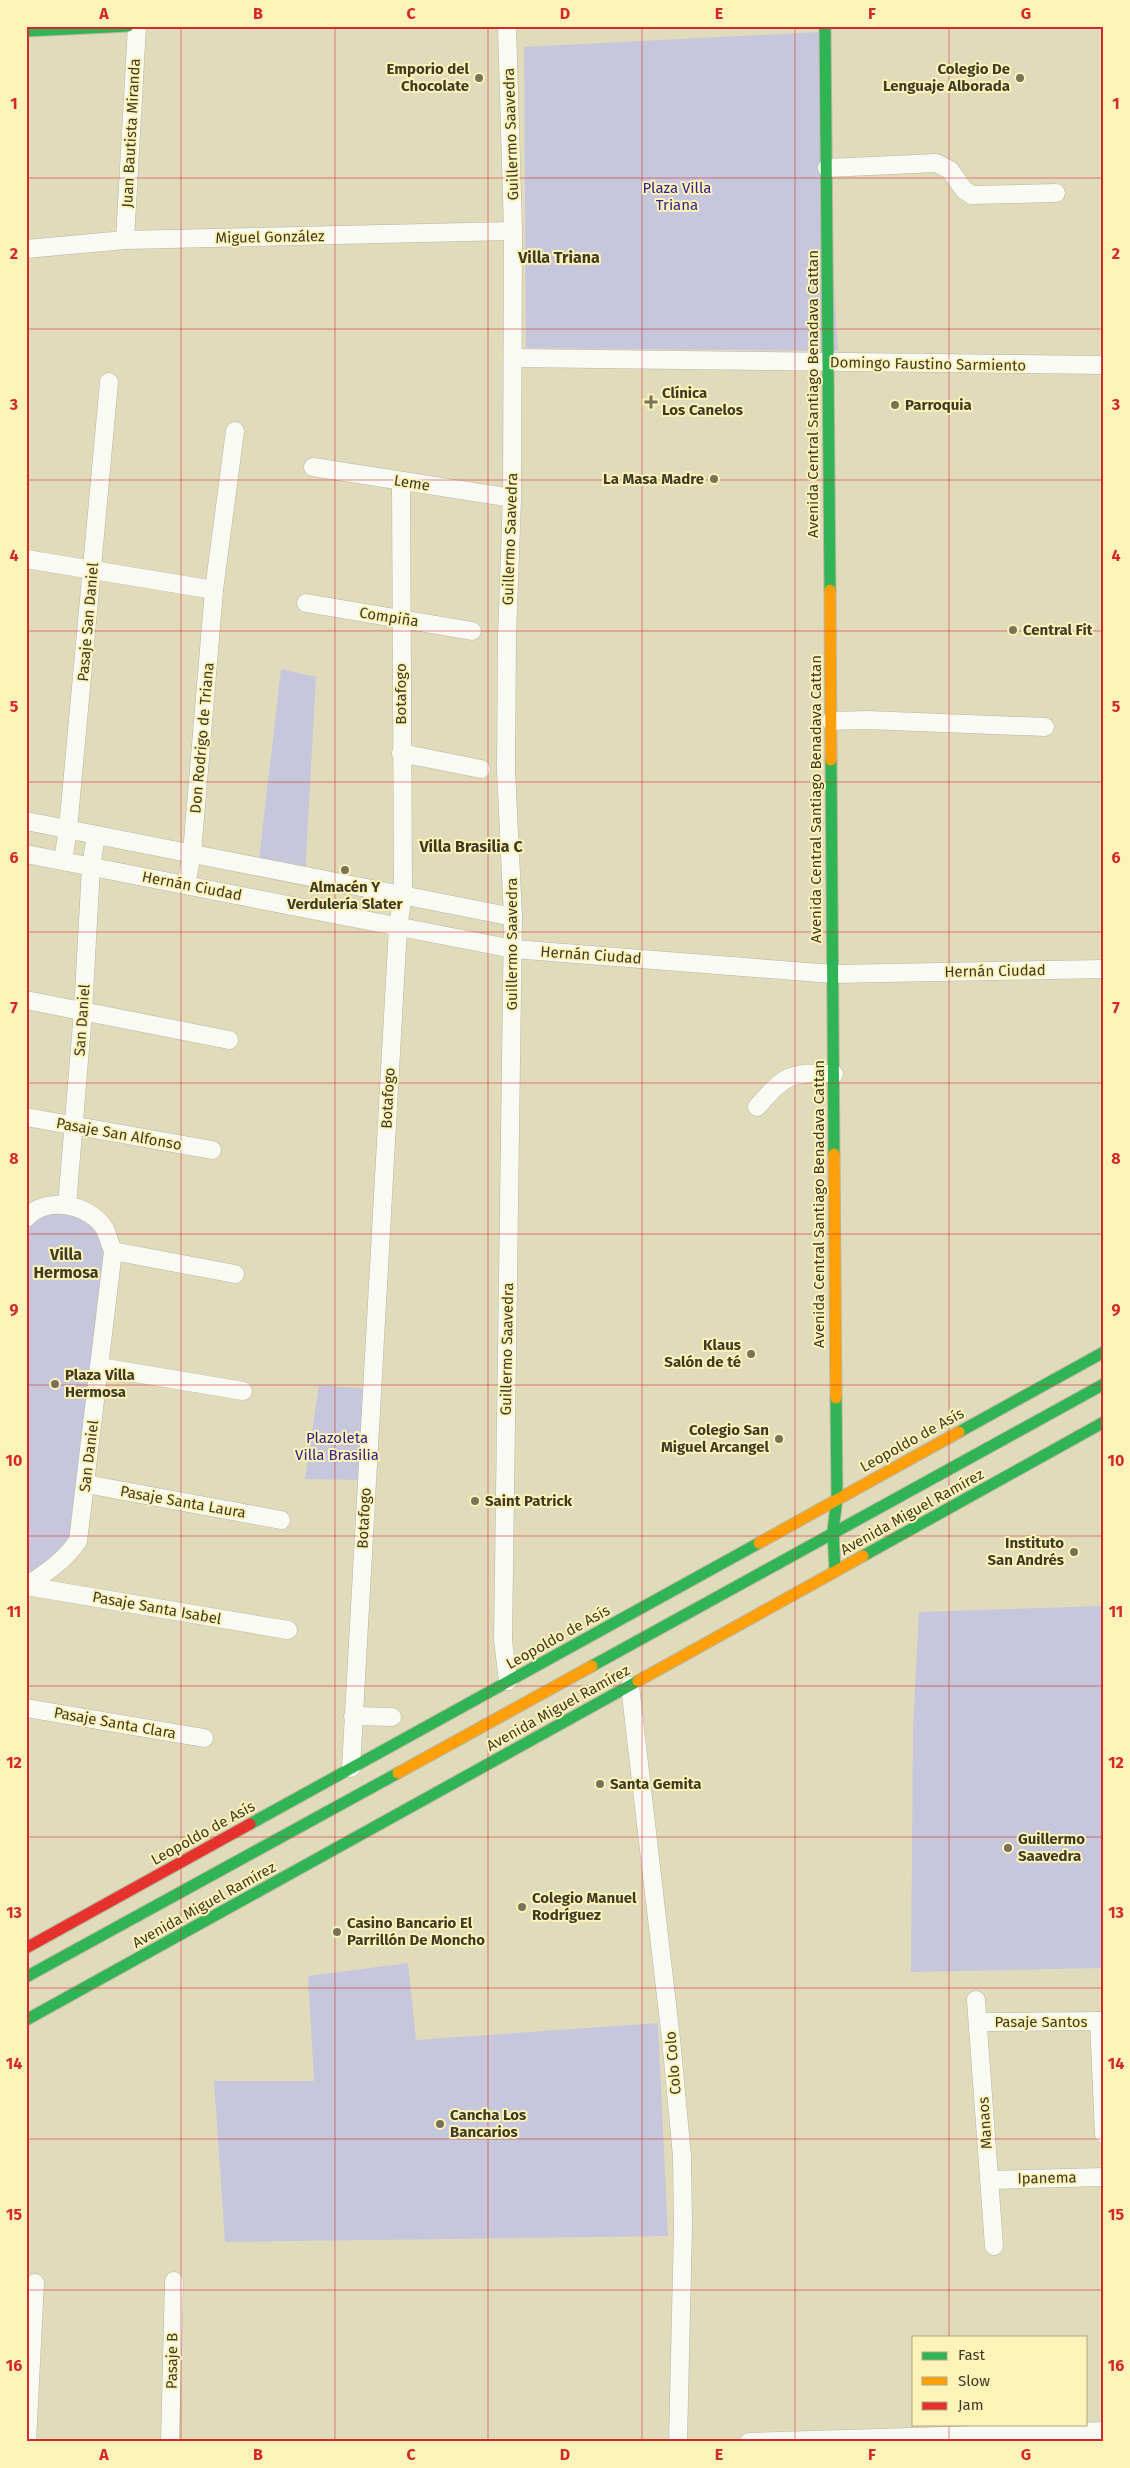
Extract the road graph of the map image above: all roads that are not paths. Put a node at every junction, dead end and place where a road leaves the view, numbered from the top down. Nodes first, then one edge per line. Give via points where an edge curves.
1 (128, 26) edge
2 (137, 26) edge
3 (508, 26) edge
4 (826, 26) edge
5 (26, 31) edge
6 (826, 168) junction
7 (1056, 193) dead end
8 (513, 231) junction
9 (125, 240) junction
10 (26, 249) edge
11 (513, 358) junction
12 (828, 363) junction
13 (1104, 365) edge
14 (109, 382) dead end
15 (235, 431) dead end
16 (313, 467) dead end
17 (401, 481) junction
18 (512, 498) junction
19 (26, 559) edge
20 (93, 570) junction
21 (214, 590) junction
22 (306, 603) dead end
23 (401, 619) junction
24 (472, 631) dead end
25 (831, 721) junction
26 (1044, 727) dead end
27 (401, 753) junction
28 (481, 768) dead end
29 (26, 821) edge
30 (68, 830) junction
31 (96, 835) junction
32 (192, 853) junction
33 (26, 854) edge
34 (63, 861) junction
35 (90, 867) junction
36 (186, 885) junction
37 (403, 895) junction
38 (513, 917) junction
39 (398, 926) junction
40 (513, 949) junction
41 (1104, 969) edge
42 (833, 974) junction
43 (26, 1000) edge
44 (82, 1012) junction
45 (229, 1040) dead end
46 (834, 1074) junction
47 (757, 1107) dead end
48 (26, 1117) edge
49 (74, 1126) junction
50 (212, 1150) dead end
51 (67, 1204) junction
52 (26, 1218) edge
53 (113, 1251) junction
54 (235, 1274) dead end
55 (1104, 1352) edge
56 (100, 1367) junction
57 (1104, 1384) edge
58 (243, 1391) dead end
59 (1104, 1422) edge
60 (86, 1484) junction
61 (837, 1498) junction
62 (281, 1520) dead end
63 (833, 1531) junction
64 (835, 1571) junction
65 (26, 1586) edge
66 (720, 1594) junction
67 (706, 1618) dead end
68 (288, 1630) dead end
69 (670, 1650) dead end
70 (508, 1681) junction
71 (630, 1686) junction
72 (26, 1708) edge
73 (353, 1716) junction
74 (392, 1717) dead end
75 (204, 1738) dead end
76 (350, 1768) junction
77 (26, 1948) edge
78 (26, 1977) edge
79 (976, 2000) dead end
80 (26, 2020) edge
81 (978, 2022) junction
82 (1101, 2022) edge
83 (1104, 2134) edge
84 (1104, 2177) edge
85 (990, 2180) junction
86 (994, 2246) dead end
87 (174, 2281) dead end
88 (35, 2283) dead end
89 (1104, 2430) edge
90 (27, 2442) edge
91 (170, 2442) edge
92 (678, 2442) edge
93 (750, 2442) edge

1 - 5 street
2 - 9 street, Juan Bautista Miranda
3 - 8 street, Guillermo Saavedra
4 - 6 street, Avenida Central Santiago Benadava Cattan
6 - 7 street via 936,163 950,170 964,190 972,195
6 - 12 street, Avenida Central Santiago Benadava Cattan
8 - 9 street, Miguel González
8 - 11 street, Guillermo Saavedra
9 - 10 street, Miguel González
11 - 12 street, Domingo Faustino Sarmiento
11 - 18 street, Guillermo Saavedra
12 - 13 street, Domingo Faustino Sarmiento
12 - 25 street, Avenida Central Santiago Benadava Cattan
14 - 20 street, Pasaje San Daniel
15 - 21 street, Don Rodrigo de Triana
16 - 17 street, Leme
17 - 18 street, Leme
17 - 23 street, Botafogo
18 - 38 street, Guillermo Saavedra via 506,770
19 - 20 street
20 - 21 street
20 - 30 street, Pasaje San Daniel
21 - 32 street, Don Rodrigo de Triana
22 - 23 street, Compiña
23 - 24 street, Compiña
23 - 27 street, Botafogo
25 - 26 street
25 - 42 street, Avenida Central Santiago Benadava Cattan
27 - 28 street
27 - 37 street, Botafogo
29 - 30 street
30 - 31 street
30 - 34 street, Pasaje San Daniel
31 - 32 street
31 - 35 street, San Daniel
32 - 36 street, Don Rodrigo de Triana
32 - 37 street
33 - 34 street, Hernán Ciudad
34 - 35 street, Hernán Ciudad
35 - 36 street, Hernán Ciudad
35 - 44 street, San Daniel
36 - 39 street, Hernán Ciudad
37 - 38 street
37 - 39 street, Botafogo
38 - 40 street, Guillermo Saavedra
39 - 40 street, Hernán Ciudad
39 - 73 street, Botafogo
40 - 42 street, Hernán Ciudad
40 - 70 street, Guillermo Saavedra via 503,1640
41 - 42 street, Hernán Ciudad
42 - 46 street, Avenida Central Santiago Benadava Cattan
43 - 44 street
44 - 45 street
44 - 49 street, San Daniel
46 - 47 street via 788,1076
46 - 61 street, Avenida Central Santiago Benadava Cattan
48 - 49 street, Pasaje San Alfonso
49 - 50 street, Pasaje San Alfonso
49 - 51 street, San Daniel
51 - 52 street via 49,1205
51 - 53 street, San Daniel via 87,1212 104,1228
53 - 54 street
53 - 56 street, San Daniel
55 - 61 street, Leopoldo de Asís
56 - 58 street
56 - 60 street, San Daniel
57 - 63 street, Avenida Miguel Ramírez
59 - 64 street, Avenida Miguel Ramírez
60 - 62 street, Pasaje Santa Laura
60 - 65 street, San Daniel via 78,1541 51,1570
61 - 63 street, Avenida Central Santiago Benadava Cattan
61 - 70 street, Leopoldo de Asís
63 - 64 street, Avenida Central Santiago Benadava Cattan
63 - 66 street, Avenida Miguel Ramírez
64 - 71 street, Avenida Miguel Ramírez
65 - 68 street, Pasaje Santa Isabel
66 - 67 street
66 - 78 street, Avenida Miguel Ramírez via 567,1682
69 - 71 street
70 - 76 street, Leopoldo de Asís
71 - 80 street, Avenida Miguel Ramírez
71 - 92 street, Colo Colo via 682,2156
72 - 75 street, Pasaje Santa Clara
73 - 74 street
73 - 76 street, Botafogo
76 - 77 street, Leopoldo de Asís
79 - 81 street, Manaos
81 - 82 street, Pasaje Santos
81 - 85 street, Manaos
82 - 83 street
84 - 85 street, Ipanema
85 - 86 street, Manaos
87 - 91 street, Pasaje B
88 - 90 street
89 - 93 street

